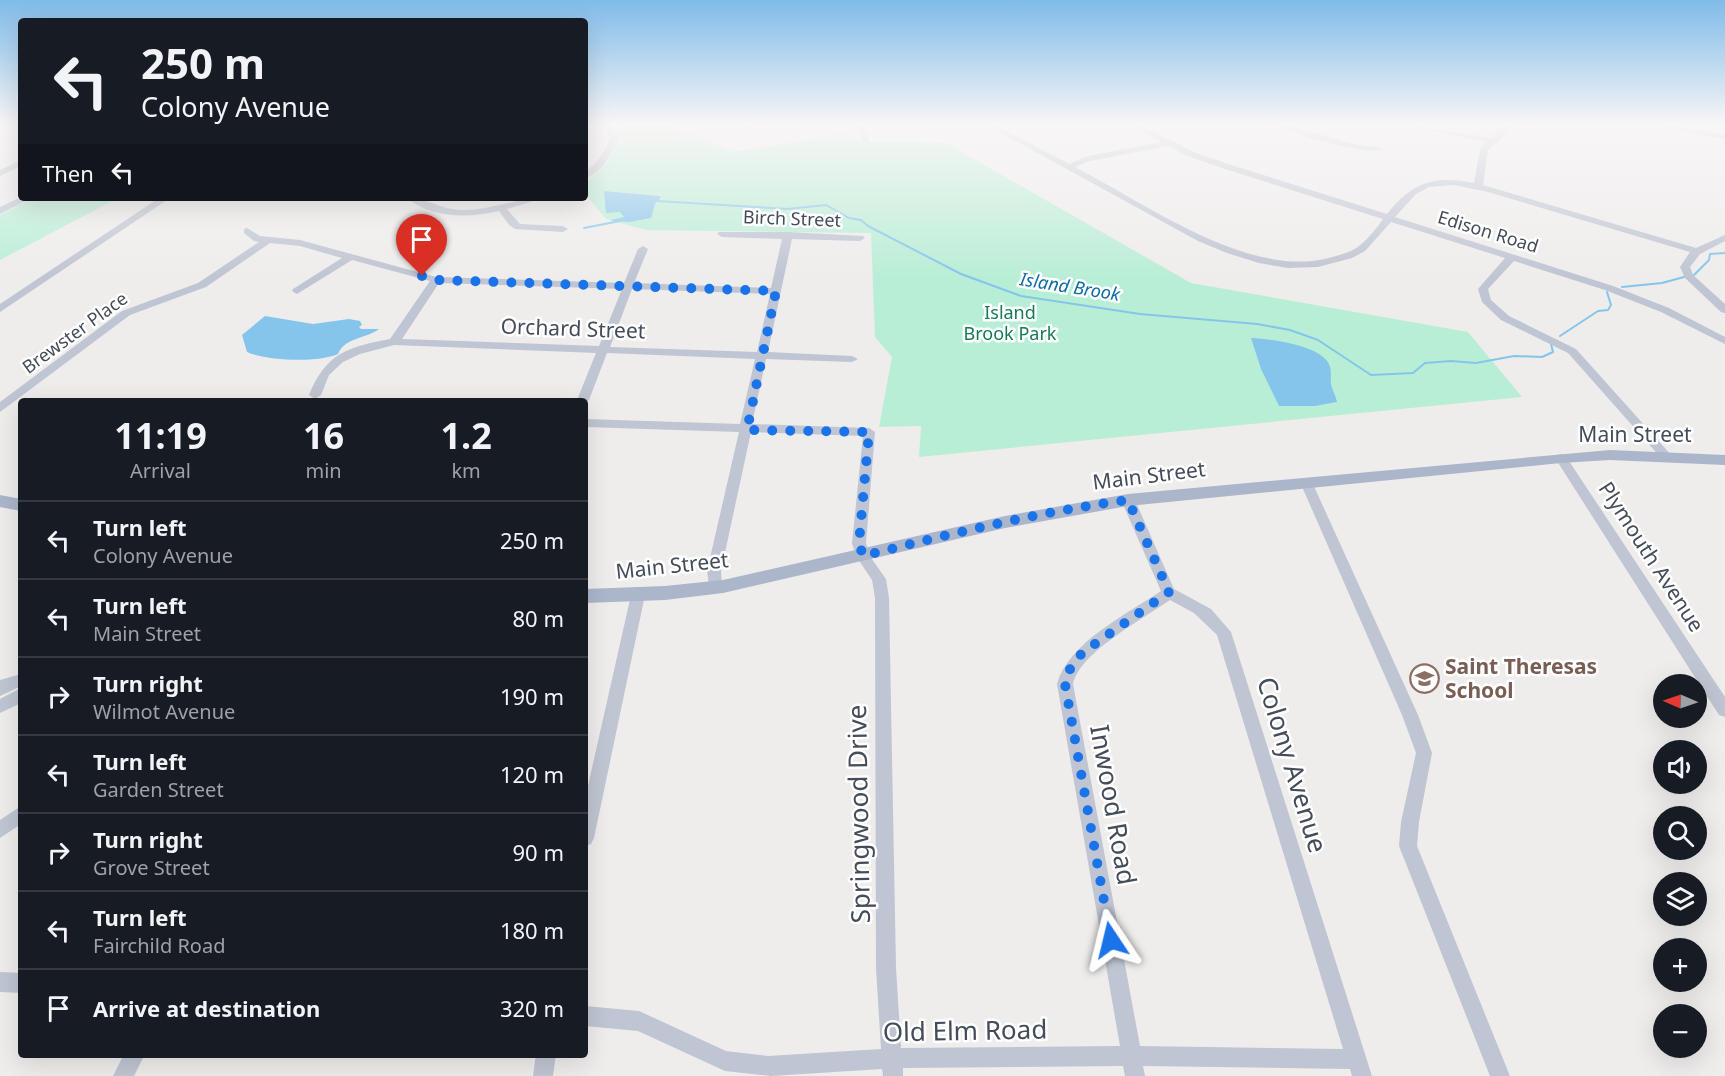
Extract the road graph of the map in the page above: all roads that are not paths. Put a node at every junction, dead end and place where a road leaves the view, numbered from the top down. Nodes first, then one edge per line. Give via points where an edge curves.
1 (1085, 176) edge
2 (1257, 176) edge
3 (1480, 176) edge
4 (1478, 187) junction
5 (20, 201) edge
6 (161, 201) edge
7 (419, 201) edge
8 (527, 201) edge
9 (502, 208) junction
10 (0, 211) edge
11 (1387, 218) junction
12 (563, 229) dead end
13 (247, 231) dead end
14 (722, 234) dead end
15 (788, 235) junction
16 (860, 238) dead end
17 (1725, 238) edge
18 (268, 240) junction
19 (643, 249) dead end
20 (1696, 251) junction
21 (350, 257) junction
22 (1512, 257) junction
23 (436, 280) junction
24 (630, 286) junction
25 (297, 291) dead end
26 (776, 291) junction
27 (1708, 294) junction
28 (1725, 294) edge
29 (0, 309) edge
30 (1725, 310) edge
31 (1724, 338) edge
32 (394, 342) junction
33 (603, 351) junction
34 (762, 355) junction
35 (852, 359) dead end
36 (315, 394) dead end
37 (584, 398) edge
38 (0, 408) edge
39 (588, 423) edge
40 (747, 430) junction
41 (1666, 456) junction
42 (1561, 458) junction
43 (1725, 460) edge
44 (1306, 482) junction
45 (1128, 500) junction
46 (0, 501) edge
47 (18, 505) edge
48 (863, 556) junction
49 (715, 588) junction
50 (1169, 592) junction
51 (638, 595) junction
52 (588, 596) edge
53 (18, 681) edge
54 (0, 689) edge
55 (18, 696) edge
56 (0, 706) edge
57 (1725, 710) edge
58 (591, 783) edge
59 (588, 810) edge
60 (18, 816) edge
61 (0, 830) edge
62 (0, 982) edge
63 (18, 983) edge
64 (588, 1016) edge
65 (133, 1058) edge
66 (545, 1058) edge
67 (1134, 1066) edge
68 (892, 1067) edge
69 (1359, 1067) edge
70 (123, 1076) edge
71 (543, 1076) edge
72 (1500, 1076) edge

1 - 11 street via 1228,252 1276,263 1306,265 1352,255 1370,242
2 - 11 street, Edison Road
3 - 4 street
4 - 11 street via 1426,184 1414,190
4 - 20 street
5 - 10 street
6 - 29 street
7 - 9 street via 441,211 462,213
8 - 9 street
9 - 12 street via 518,227
11 - 22 street, Edison Road
13 - 18 street via 257,239
14 - 15 street, Birch Street
15 - 16 street, Birch Street
15 - 26 street
17 - 20 street
18 - 21 street via 300,243
18 - 38 street, Brewster Place via 202,285 126,313
19 - 24 street
20 - 27 street via 1688,258 1686,271
21 - 23 street
21 - 25 street
22 - 31 street, Edison Road via 1638,298
22 - 41 street via 1483,289 1491,309 1572,351
23 - 24 street
23 - 32 street
24 - 26 street
24 - 33 street
26 - 34 street
27 - 28 street
27 - 30 street
32 - 33 street, Orchard Street
32 - 36 street, Orchard Street via 372,346 341,360 325,372
33 - 34 street, Orchard Street
33 - 37 street
34 - 35 street, Orchard Street
34 - 40 street
39 - 40 street
40 - 48 street via 869,432 859,543
40 - 49 street via 714,571
41 - 42 main road, Main Street
41 - 43 main road, Main Street
42 - 44 main road, Main Street
42 - 57 street, Plymouth Avenue
44 - 45 main road, Main Street
44 - 72 street via 1423,750 1408,846
45 - 48 main road, Main Street via 998,523
45 - 50 street
46 - 47 main road
48 - 49 main road, Main Street
48 - 68 street, Springwood Drive via 879,579 882,598 886,968
49 - 51 main road, Main Street
50 - 67 street, Inwood Road via 1082,653 1068,672 1065,684
50 - 69 street, Colony Avenue via 1197,605 1224,632
51 - 52 main road, Main Street
51 - 58 street
53 - 54 street
55 - 56 street
58 - 59 street
60 - 61 street
62 - 63 street
64 - 68 street, Old Elm Road via 639,1021 725,1061 768,1066
65 - 70 street
66 - 71 street
67 - 68 street, Old Elm Road
67 - 69 street, Old Elm Road

